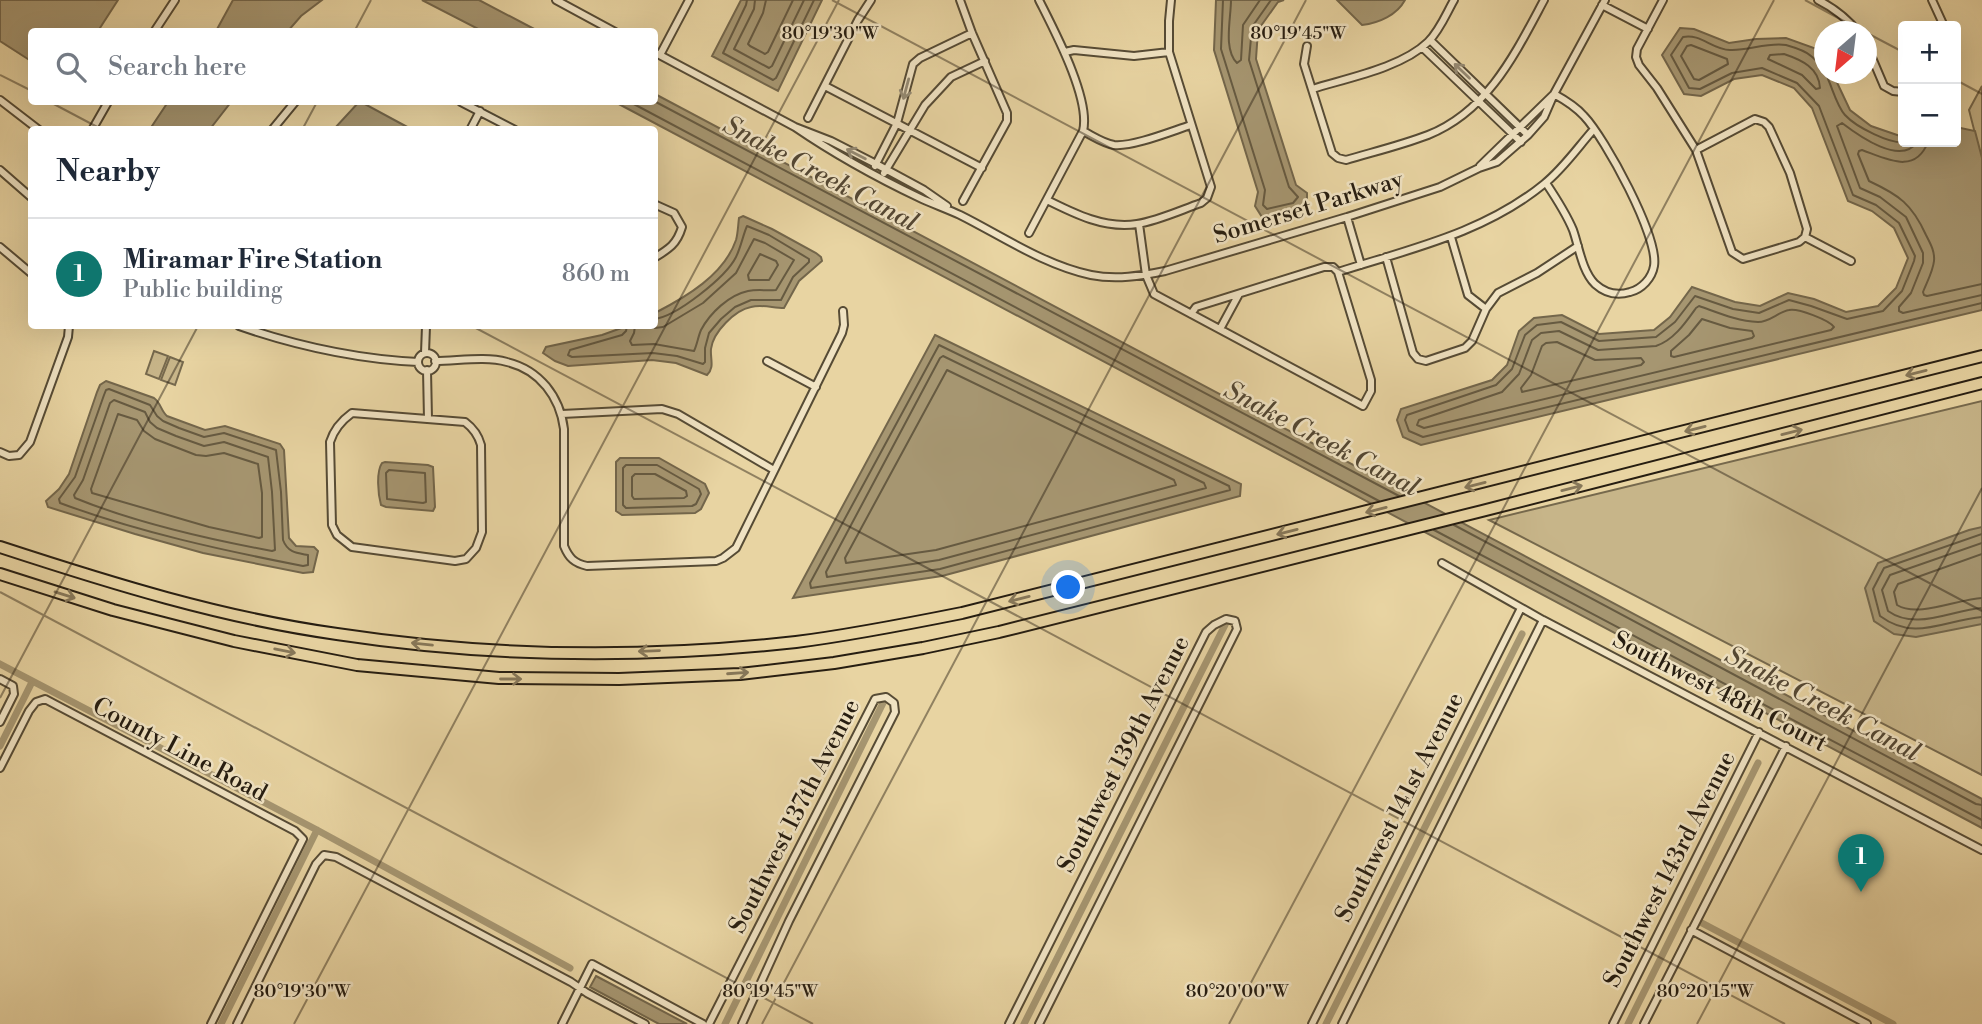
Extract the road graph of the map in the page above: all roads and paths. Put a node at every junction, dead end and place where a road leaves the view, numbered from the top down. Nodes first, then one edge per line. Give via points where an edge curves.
1 (175, 0) edge
2 (556, 0) edge
3 (689, 0) edge
4 (871, 0) edge
5 (960, 0) edge
6 (1039, 0) edge
7 (1171, 0) edge
8 (1454, 0) edge
9 (1544, 0) edge
10 (1663, 0) edge
11 (1818, 0) edge
12 (1932, 0) edge
13 (1604, 3) edge
14 (1849, 21) edge
15 (1942, 21) edge
16 (157, 28) edge
17 (608, 28) edge
18 (1648, 29) junction
19 (972, 33) junction
20 (1430, 40) junction
21 (1307, 46) dead end
22 (1422, 47) junction
23 (658, 51) edge
24 (1065, 52) junction
25 (1169, 52) junction
26 (658, 54) edge
27 (985, 61) junction
28 (1877, 74) edge
29 (825, 86) junction
30 (1312, 89) junction
31 (1898, 92) edge
32 (1486, 94) junction
33 (1554, 94) junction
34 (0, 100) edge
35 (1479, 102) junction
36 (106, 105) edge
37 (293, 105) edge
38 (467, 105) edge
39 (480, 111) junction
40 (808, 118) dead end
41 (897, 123) junction
42 (1191, 125) junction
43 (34, 126) edge
44 (94, 126) edge
45 (275, 126) edge
46 (472, 126) edge
47 (508, 126) edge
48 (795, 127) junction
49 (1520, 127) junction
50 (909, 129) junction
51 (1594, 129) junction
52 (1083, 131) junction
53 (1513, 134) junction
54 (1528, 135) junction
55 (1521, 142) junction
56 (1696, 150) junction
57 (876, 164) junction
58 (982, 167) junction
59 (1479, 168) junction
60 (0, 170) edge
61 (886, 170) junction
62 (872, 172) junction
63 (882, 178) junction
64 (1546, 183) junction
65 (28, 194) edge
66 (1047, 200) junction
67 (963, 201) dead end
68 (658, 206) edge
69 (957, 214) junction
70 (1347, 217) junction
71 (1139, 224) junction
72 (1029, 233) dead end
73 (1451, 237) junction
74 (1805, 237) junction
75 (1578, 246) junction
76 (0, 247) edge
77 (658, 256) edge
78 (1386, 257) junction
79 (1851, 261) dead end
80 (1361, 265) junction
81 (28, 271) edge
82 (1338, 272) junction
83 (1146, 275) junction
84 (1239, 294) junction
85 (1486, 309) junction
86 (843, 311) dead end
87 (1191, 314) junction
88 (69, 329) edge
89 (248, 329) edge
90 (426, 329) edge
91 (1220, 329) junction
92 (425, 353) junction
93 (1982, 356) edge
94 (435, 361) junction
95 (767, 361) dead end
96 (418, 362) junction
97 (427, 370) junction
98 (1982, 383) edge
99 (816, 387) junction
100 (562, 414) junction
101 (428, 419) junction
102 (0, 452) edge
103 (774, 470) junction
104 (0, 547) edge
105 (1442, 563) dead end
106 (0, 574) edge
107 (1521, 608) junction
108 (1543, 620) junction
109 (0, 679) edge
110 (0, 722) edge
111 (1759, 732) junction
112 (1786, 746) junction
113 (0, 768) edge
114 (1982, 850) edge
115 (1691, 930) junction
116 (580, 988) junction
117 (211, 1024) edge
118 (237, 1024) edge
119 (562, 1024) edge
120 (645, 1024) edge
121 (703, 1024) edge
122 (709, 1024) edge
123 (742, 1024) edge
124 (1009, 1024) edge
125 (1040, 1024) edge
126 (1312, 1024) edge
127 (1342, 1024) edge
128 (1613, 1024) edge
129 (1644, 1024) edge
130 (1867, 1024) edge

1 - 16 street
2 - 17 street
3 - 23 street
4 - 29 street
5 - 19 street
6 - 24 street
7 - 25 street
8 - 20 street
9 - 32 street via 1509,64
10 - 18 street
11 - 14 street
12 - 15 street
13 - 18 street
13 - 33 street, Somerset Parkway
18 - 56 street via 1637,49 1639,65
19 - 27 street
19 -> 41 street via 913,64
20 - 22 street
32 -> 20 street
21 - 30 street via 1304,64
22 - 30 street via 1381,67
22 - 35 street
24 - 25 street via 1134,56
24 - 52 street via 1086,121
25 - 42 street
26 - 48 street
27 - 50 street via 951,77
27 - 58 street via 1007,121
28 - 31 street via 1884,86
29 - 40 street
29 - 41 street
30 - 35 street via 1332,153 1346,160 1427,135
32 - 35 street
32 - 49 street
33 - 49 street, Somerset Parkway
33 - 51 street
33 - 54 street, Somerset Parkway via 1544,117
34 - 43 street
35 - 53 street
36 - 44 street
37 - 45 street
38 - 39 street
39 - 46 street
39 - 47 street
41 - 50 street
41 - 57 street
42 - 52 street via 1126,145 1103,142
42 - 71 street via 1210,193 1201,203
57 -> 48 street
48 - 62 street
49 - 53 street, Somerset Parkway
49 - 54 street
50 - 58 street
50 - 61 street
51 - 64 street
51 - 75 street via 1640,211 1654,267 1639,289 1616,294 1594,283
52 - 66 street
53 - 55 street
53 - 59 street, Somerset Parkway
54 - 55 street, Somerset Parkway
55 - 59 street, Somerset Parkway via 1497,162
56 - 74 street via 1736,256 1743,259 1799,243
56 - 74 street via 1755,119 1764,122 1790,173 1807,229
57 - 61 street
57 - 62 street
58 - 67 street
59 - 70 street, Somerset Parkway via 1440,187
60 - 65 street
61 - 63 street
61 - 69 street
62 - 63 street
63 - 69 street
64 - 73 street via 1506,210
64 - 75 street
66 - 71 street via 1101,222
66 - 72 street
68 - 77 street via 674,213 682,227 678,240
69 - 83 street, Somerset Parkway via 1079,272 1105,277
70 - 80 street
70 - 83 street, Somerset Parkway
71 - 83 street
73 - 78 street
73 - 85 street via 1468,295
74 - 79 street
75 - 85 street via 1498,293
76 - 81 street
78 - 80 street
78 - 85 street via 1418,359 1426,361 1465,348
80 - 82 street
82 - 84 street via 1324,267
82 - 91 street via 1371,380 1363,406
83 - 87 street via 1154,294
84 - 87 street via 1196,307
84 - 91 street
86 - 99 street via 842,333
87 - 91 street
88 - 102 street via 30,442 19,455
89 - 96 street via 337,354
90 - 92 street
92 - 94 street
92 - 96 street
93 -> 104 highway via 962,613 797,642 595,653 473,649 337,634 199,606
94 - 97 street
94 - 100 street via 508,362 538,378
95 - 99 street
96 - 97 street
97 - 101 street
106 -> 98 highway via 127,614 357,665 499,678 740,674 834,663 999,632
99 - 103 street
100 - 103 street via 662,409
100 - 103 street via 564,545 578,564 716,561 736,548
101 - 101 street via 352,413 332,433 332,525 352,547 455,561 466,559 476,548 482,532 481,444 465,422
105 - 107 street, Southwest 48th Court
107 - 108 street, Southwest 48th Court
107 - 126 street, Southwest 141st Avenue
108 - 111 street, Southwest 48th Court
108 - 127 street, Southwest 141st Avenue
109 - 110 street via 13,686 14,694
111 - 112 street, Southwest 48th Court
111 - 128 street, Southwest 143rd Avenue
112 - 114 street, Southwest 48th Court
112 - 115 street, Southwest 143rd Avenue
113 - 117 street, County Line Road via 29,710 45,699 303,839
115 - 129 street, Southwest 143rd Avenue
115 - 130 street
116 - 118 street via 336,857 324,855
116 - 119 street
116 - 120 street
116 - 121 street via 592,964
122 - 123 street, Southwest 137th Avenue via 875,699 886,697 894,703 895,712
124 - 125 street, Southwest 139th Avenue via 1206,632 1226,619 1235,621 1237,629

